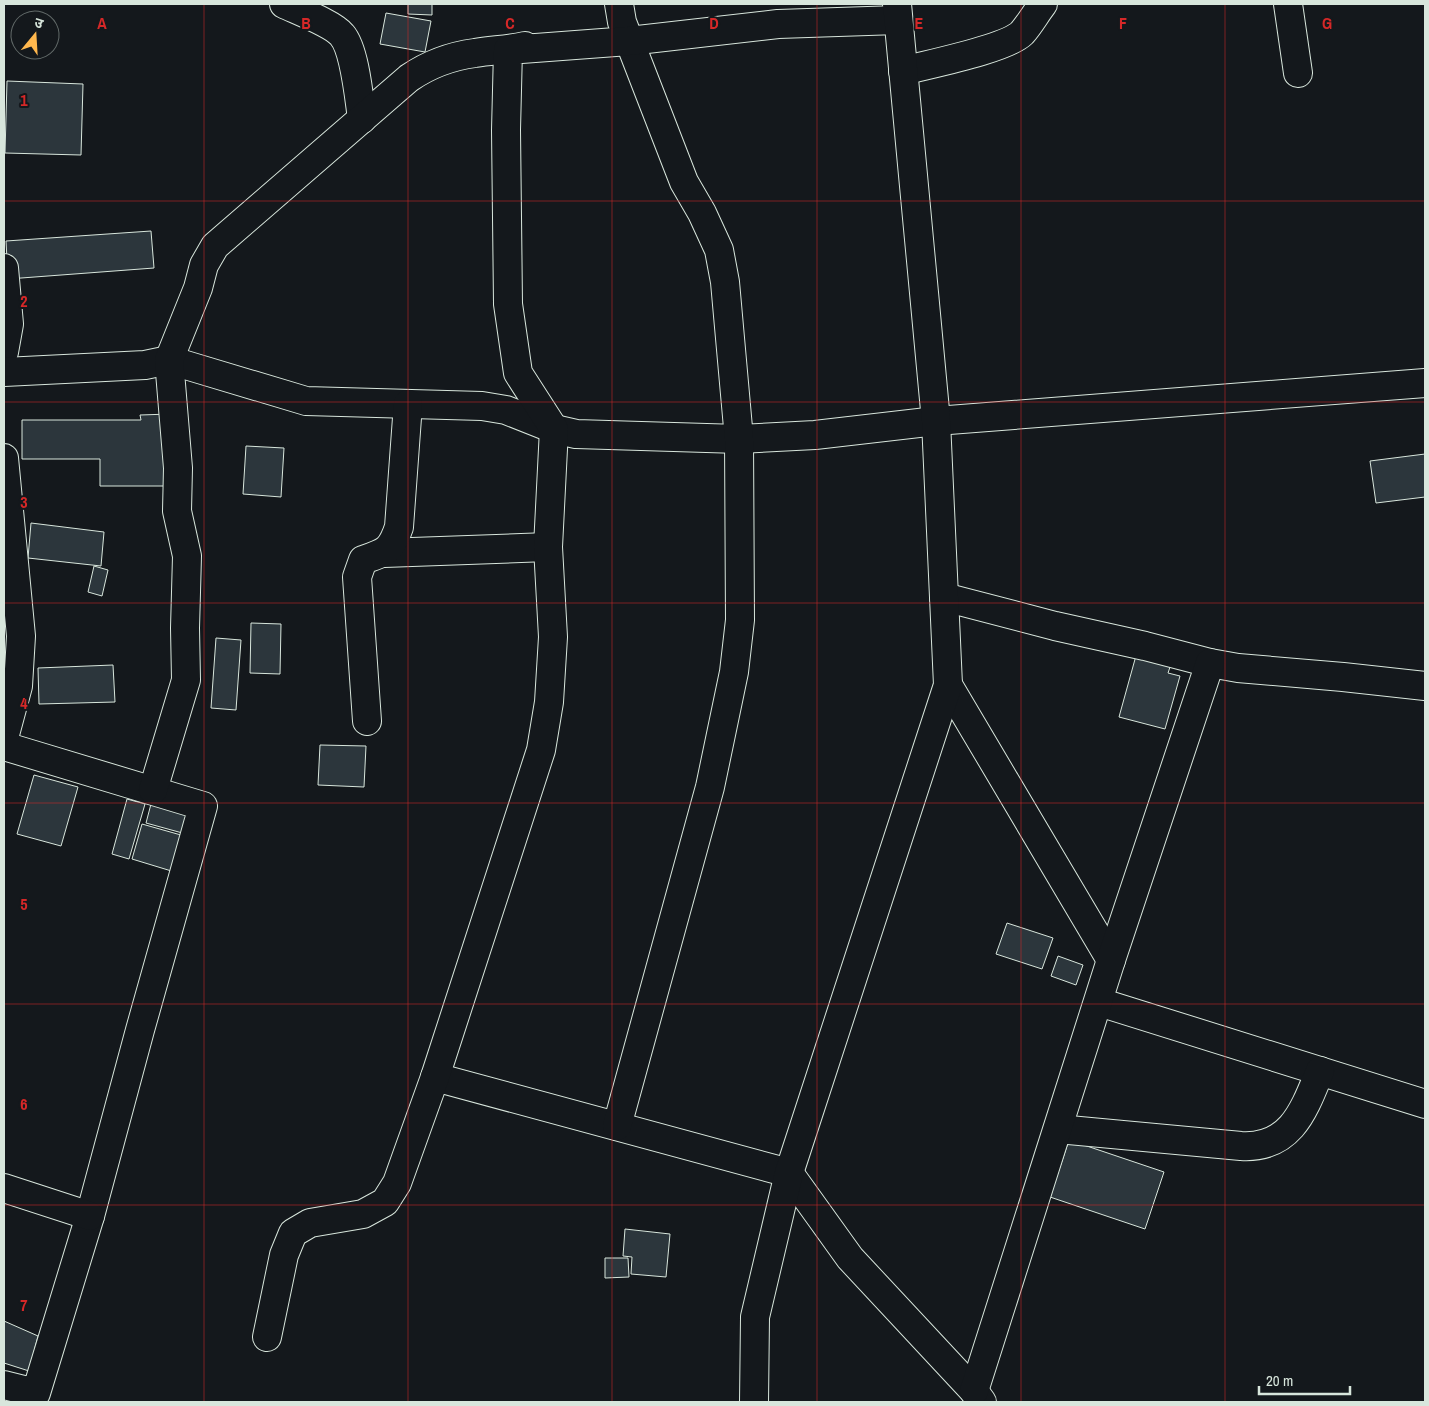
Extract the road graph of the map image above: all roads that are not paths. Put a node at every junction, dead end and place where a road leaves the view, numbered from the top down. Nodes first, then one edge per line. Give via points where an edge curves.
1 (284, 4) edge
2 (1043, 4) edge
3 (1288, 4) edge
4 (898, 12) edge
5 (624, 22) edge
6 (508, 50) junction
7 (903, 71) junction
8 (1298, 73) dead end
9 (362, 119) junction
10 (4, 268) edge
11 (4, 352) edge
12 (169, 360) junction
13 (4, 372) edge
14 (1425, 383) edge
15 (408, 404) junction
16 (936, 421) junction
17 (554, 429) junction
18 (738, 439) junction
19 (4, 458) edge
20 (548, 548) junction
21 (384, 553) junction
22 (944, 597) junction
23 (1210, 663) junction
24 (948, 685) junction
25 (1425, 686) edge
26 (367, 721) dead end
27 (4, 738) edge
28 (4, 746) edge
29 (153, 790) junction
30 (1111, 960) junction
31 (1099, 1002) junction
32 (1320, 1071) junction
33 (435, 1077) junction
34 (1425, 1104) edge
35 (616, 1126) junction
36 (1058, 1129) junction
37 (789, 1173) junction
38 (4, 1188) edge
39 (90, 1216) junction
40 (267, 1337) dead end
41 (4, 1385) edge
42 (978, 1397) edge
43 (37, 1398) edge
44 (754, 1402) edge

1 - 9 street via 342,35 350,48
2 - 7 street via 1022,33 1010,42
3 - 8 street
4 - 5 street via 778,24
4 - 7 street
5 - 6 street
5 - 18 street via 684,182 719,250 725,282
6 - 9 street via 474,53 425,68
6 - 17 street via 508,304 518,374
7 - 16 street
9 - 12 street via 215,246 204,265
10 - 11 street via 9,324
12 - 13 street
12 - 15 street via 306,401
12 - 29 street via 178,468 177,511 187,556 186,680
14 - 16 street
15 - 17 street via 482,406 506,410
15 - 21 street via 399,527 395,540
16 - 18 street via 815,435
16 - 22 street
17 - 18 street via 576,434
17 - 20 street
18 - 35 street via 740,620 734,672 710,787
19 - 27 street via 21,636 18,686
20 - 21 street
20 - 33 street via 553,637 549,702 541,750
21 - 26 street via 363,560 357,577
22 - 23 street
22 - 24 street
23 - 25 street
23 - 30 street
24 - 30 street
24 - 37 street
28 - 29 street
29 - 39 street via 203,806
30 - 31 street
31 - 32 street
31 - 36 street
32 - 34 street
32 - 36 street via 1295,1124 1286,1133 1252,1147
33 - 35 street
33 - 40 street via 397,1183 385,1202 363,1214 310,1223 293,1233 284,1255
35 - 37 street
36 - 42 street
37 - 42 street via 850,1258
37 - 44 street via 755,1317
38 - 39 street
39 - 43 street
41 - 43 street

